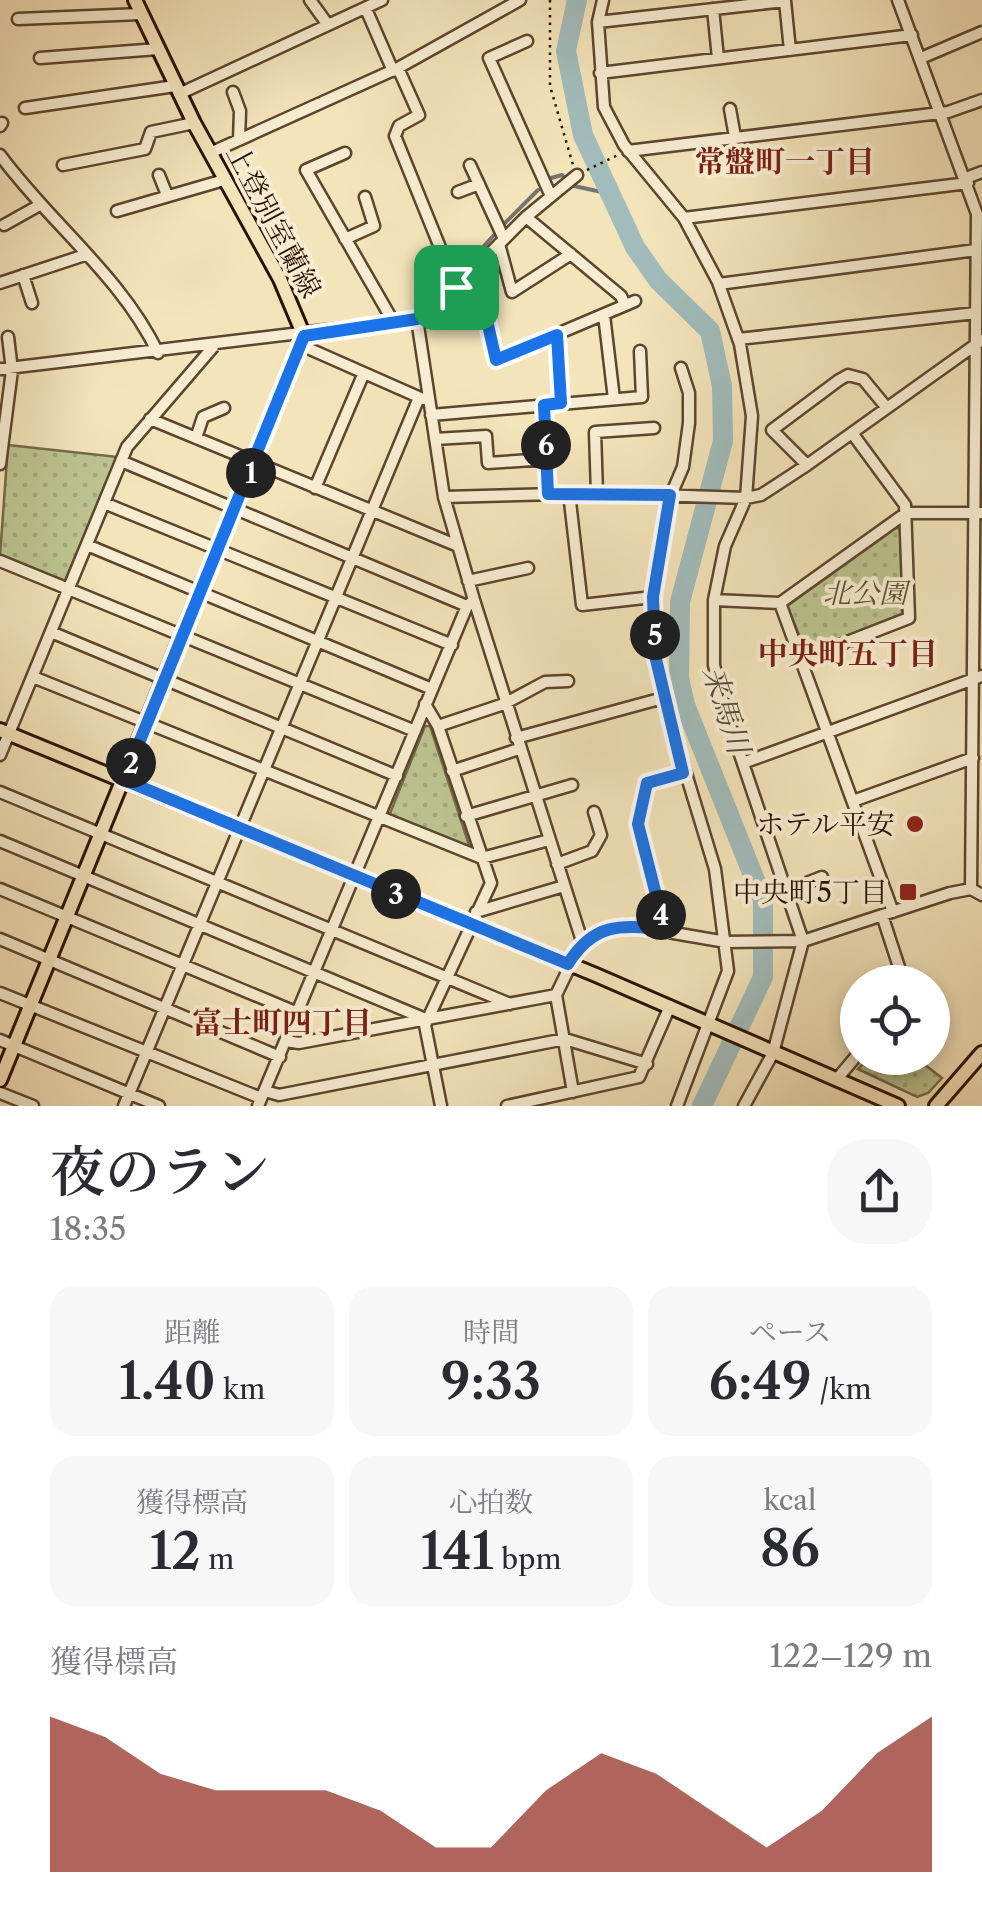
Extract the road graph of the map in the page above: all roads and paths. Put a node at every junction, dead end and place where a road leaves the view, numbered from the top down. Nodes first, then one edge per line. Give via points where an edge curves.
1 (135, 0) edge
2 (310, 0) edge
3 (520, 0) edge
4 (550, 0) edge
5 (603, 0) edge
6 (898, 0) edge
7 (373, 3) edge
8 (713, 9) junction
9 (141, 14) junction
10 (18, 18) dead end
11 (598, 22) junction
12 (328, 25) junction
13 (982, 32) edge
14 (912, 36) junction
15 (527, 41) dead end
16 (158, 49) junction
17 (790, 50) junction
18 (40, 58) dead end
19 (718, 58) junction
20 (920, 58) junction
21 (396, 70) junction
22 (600, 74) junction
23 (177, 90) junction
24 (233, 92) dead end
25 (982, 100) edge
26 (25, 108) dead end
27 (730, 109) dead end
28 (941, 113) junction
29 (194, 124) junction
30 (734, 138) junction
31 (240, 140) junction
32 (626, 151) junction
33 (210, 153) junction
34 (345, 153) dead end
35 (0, 155) edge
36 (298, 155) dead end
37 (470, 165) dead end
38 (63, 166) dead end
39 (306, 170) junction
40 (982, 172) edge
41 (158, 174) dead end
42 (579, 174) junction
43 (224, 180) junction
44 (967, 180) junction
45 (479, 184) junction
46 (458, 192) dead end
47 (550, 194) junction
48 (167, 196) junction
49 (365, 197) dead end
50 (38, 206) junction
51 (116, 210) dead end
52 (526, 217) junction
53 (684, 218) junction
54 (4, 225) dead end
55 (345, 239) junction
56 (502, 242) junction
57 (976, 250) junction
58 (571, 254) junction
59 (85, 255) junction
60 (475, 268) junction
61 (23, 275) junction
62 (0, 283) edge
63 (719, 284) junction
64 (456, 287) junction
65 (32, 302) dead end
66 (976, 313) junction
67 (604, 315) junction
68 (417, 319) junction
69 (394, 322) junction
70 (557, 335) junction
71 (8, 336) dead end
72 (738, 338) junction
73 (304, 341) junction
74 (979, 342) edge
75 (214, 346) junction
76 (640, 351) dead end
77 (158, 353) junction
78 (681, 368) dead end
79 (6, 370) edge
80 (363, 375) junction
81 (423, 399) junction
82 (614, 399) junction
83 (561, 403) junction
84 (544, 405) junction
85 (224, 408) dead end
86 (887, 408) junction
87 (430, 415) junction
88 (3, 417) edge
89 (150, 419) junction
90 (654, 428) dead end
91 (978, 431) edge
92 (852, 433) junction
93 (196, 438) junction
94 (434, 439) junction
95 (546, 459) junction
96 (121, 461) junction
97 (256, 463) junction
98 (0, 464) edge
99 (807, 465) junction
100 (315, 488) junction
101 (569, 493) junction
102 (597, 493) junction
103 (548, 494) junction
104 (675, 495) junction
105 (444, 497) junction
106 (746, 498) junction
107 (104, 503) junction
108 (236, 510) junction
109 (371, 512) junction
110 (906, 513) junction
111 (978, 513) edge
112 (87, 545) junction
113 (458, 546) junction
114 (220, 550) junction
115 (352, 557) junction
116 (0, 561) edge
117 (528, 568) dead end
118 (468, 581) junction
119 (69, 588) junction
120 (202, 592) junction
121 (336, 596) junction
122 (653, 597) junction
123 (714, 600) junction
124 (470, 603) junction
125 (780, 603) junction
126 (51, 632) junction
127 (184, 636) junction
128 (317, 640) junction
129 (452, 645) junction
130 (801, 660) junction
131 (33, 677) junction
132 (978, 677) edge
133 (166, 679) junction
134 (568, 681) dead end
135 (299, 684) junction
136 (432, 689) junction
137 (664, 698) junction
138 (425, 704) junction
139 (504, 704) junction
140 (148, 722) junction
141 (438, 726) junction
142 (281, 727) junction
143 (416, 731) junction
144 (5, 732) edge
145 (827, 732) junction
146 (517, 744) junction
147 (0, 755) edge
148 (974, 758) junction
149 (743, 763) junction
150 (263, 770) junction
151 (452, 771) junction
152 (683, 773) junction
153 (396, 776) junction
154 (124, 780) junction
155 (572, 785) dead end
156 (0, 792) edge
157 (534, 796) junction
158 (853, 801) junction
159 (594, 812) dead end
160 (379, 816) junction
161 (466, 816) junction
162 (239, 828) junction
163 (102, 833) junction
164 (549, 840) junction
165 (0, 841) edge
166 (982, 843) edge
167 (972, 854) junction
168 (482, 858) junction
169 (557, 864) junction
170 (354, 876) junction
171 (822, 877) dead end
172 (83, 878) junction
173 (218, 881) junction
174 (564, 886) junction
175 (0, 890) edge
176 (789, 890) junction
177 (977, 892) edge
178 (888, 914) junction
179 (67, 917) junction
180 (473, 918) junction
181 (200, 924) junction
182 (333, 928) junction
183 (665, 930) junction
184 (0, 940) edge
185 (582, 941) junction
186 (797, 941) junction
187 (731, 942) junction
188 (50, 960) junction
189 (568, 964) junction
190 (899, 965) edge
191 (182, 966) junction
192 (315, 972) junction
193 (448, 976) junction
194 (0, 993) edge
195 (556, 995) junction
196 (510, 1004) junction
197 (31, 1005) junction
198 (670, 1006) junction
199 (164, 1010) junction
200 (298, 1014) junction
201 (428, 1020) junction
202 (712, 1024) junction
203 (564, 1039) junction
204 (0, 1040) edge
205 (286, 1041) junction
206 (14, 1046) junction
207 (770, 1051) junction
208 (146, 1053) junction
209 (982, 1053) edge
210 (280, 1057) junction
211 (646, 1064) junction
212 (433, 1065) junction
213 (840, 1075) edge
214 (837, 1079) junction
215 (0, 1080) edge
216 (573, 1092) junction
217 (0, 1094) edge
218 (130, 1094) junction
219 (261, 1098) edge
220 (33, 1106) edge
221 (124, 1106) edge
222 (159, 1106) edge
223 (441, 1106) edge
224 (507, 1106) edge
225 (678, 1106) edge
226 (744, 1106) edge
227 (898, 1106) edge
228 (936, 1106) edge

1 - 9 main road, 上登別室蘭線
2 - 12 street
3 - 21 street
4 - 42 path via 550,86
5 - 11 street
6 - 14 street
7 - 12 street
7 - 21 street
8 - 11 street
8 - 17 street via 784,1
8 - 19 street
9 - 10 street
9 - 16 main road, 上登別室蘭線
11 - 22 street
12 - 23 street
13 - 20 street
14 - 17 street
14 - 20 street
15 - 47 street via 489,58
16 - 18 street
16 - 23 main road, 上登別室蘭線
17 - 19 street
19 - 22 street
20 - 28 street
21 - 31 street
21 - 64 street via 419,115 395,136
22 - 32 street via 604,107
23 - 26 street
23 - 29 main road, 上登別室蘭線
24 - 31 street
25 - 28 street
27 - 30 street
28 - 30 street
28 - 44 street
29 - 33 main road, 上登別室蘭線
29 - 38 street via 152,132 145,149
30 - 32 street
31 - 33 street
32 - 42 path
32 - 53 street
33 - 43 main road, 上登別室蘭線
34 - 39 street
35 - 50 street
36 - 39 street
37 - 45 street
39 - 55 street
40 - 44 street
41 - 48 street
42 - 47 street
43 - 48 street
43 - 73 main road, 上登別室蘭線 via 280,279
44 - 53 street
44 - 57 street via 977,214
45 - 46 street
45 - 56 street
47 - 52 street
48 - 51 street
49 - 55 street via 374,226
50 - 54 street
50 - 59 street
52 - 56 street
52 - 58 street
53 - 63 street
55 - 69 street
56 - 58 street via 512,292
56 - 60 street
57 - 63 street
57 - 66 street
58 - 67 street via 630,303
59 - 61 street
59 - 77 street via 139,313
60 - 64 street
60 - 70 street via 496,360
61 - 62 street
61 - 65 street
63 - 72 street
64 - 68 street
66 - 72 street
66 - 74 street
67 - 70 street
67 - 82 street
68 - 69 street
68 - 81 street
69 - 73 street
70 - 83 street
71 - 79 street
72 - 106 street via 752,416
73 - 75 street
73 - 80 street
73 - 97 main road
74 - 86 street
74 - 91 street
75 - 77 street
75 - 89 street
76 - 82 street via 642,397
77 - 79 street
78 - 104 street via 689,424
79 - 88 street
80 - 81 street
80 - 100 street
81 - 87 street
81 - 109 street
82 - 83 street
83 - 84 street
84 - 87 street
84 - 95 street
85 - 93 street via 204,417
86 - 92 street
86 - 99 street via 863,379 839,380 772,430
87 - 94 street
88 - 98 street
89 - 93 street
89 - 96 street
90 - 102 street via 595,432
91 - 111 street
92 - 99 street
92 - 110 street
93 - 97 street
94 - 95 street via 486,436 488,463
94 - 105 street
95 - 103 street
96 - 107 street
96 - 108 street
97 - 100 street
97 - 108 main road
99 - 106 street
100 - 109 street
101 - 102 street
101 - 103 street
101 - 122 street via 582,605
102 - 104 street
103 - 105 street
104 - 106 street
104 - 122 street
105 - 113 street
106 - 123 street via 725,546
107 - 112 street
107 - 114 street
108 - 114 main road
108 - 115 street
109 - 113 street
109 - 115 street
110 - 111 street
110 - 125 street
110 - 130 street via 909,618
111 - 132 street
112 - 119 street
112 - 120 street
113 - 118 street
114 - 120 main road
114 - 121 street
115 - 121 street
115 - 124 street
116 - 119 street
117 - 118 street
118 - 124 street
119 - 126 street
119 - 127 street
120 - 127 main road
120 - 128 street
121 - 128 street
121 - 129 street
122 - 137 street
123 - 125 street
123 - 149 street via 714,666
124 - 129 street
124 - 139 street
125 - 130 street
126 - 131 street
126 - 133 street
127 - 133 main road
127 - 135 street
128 - 135 street
128 - 136 street
129 - 136 street
130 - 145 street
131 - 140 street
131 - 144 street
132 - 145 street
132 - 148 street
133 - 140 main road
133 - 142 street
134 - 139 street via 545,682
135 - 142 street
135 - 143 street
136 - 138 street
137 - 146 street
137 - 152 street
138 - 141 street
138 - 143 street
139 - 141 street
139 - 146 street
140 - 150 street
140 - 154 main road
141 - 151 street
142 - 150 street
142 - 153 street
143 - 153 street
144 - 147 street
144 - 154 main road
145 - 149 street
145 - 158 street
146 - 151 street
146 - 157 street
148 - 158 street
148 - 167 street
149 - 176 street
150 - 160 street
150 - 162 street
151 - 161 street
152 - 183 street via 647,783 638,824
152 - 187 street
153 - 160 street
154 - 162 main road
154 - 163 main road
155 - 157 street
156 - 163 street
157 - 161 street
157 - 164 street
158 - 178 street
159 - 169 street via 600,836 592,851
160 - 168 street
160 - 170 street
161 - 168 street
162 - 170 main road
162 - 173 street
163 - 172 main road
163 - 173 street
164 - 168 street
164 - 169 street
165 - 172 street
166 - 167 street
167 - 177 street
168 - 180 street via 491,883
169 - 174 street
170 - 180 main road
170 - 182 street
171 - 176 street
172 - 179 main road
172 - 181 street
173 - 181 street
173 - 182 street
174 - 180 street
174 - 185 street
175 - 179 street
176 - 186 street
177 - 178 street
178 - 186 street
178 - 190 street
179 - 188 main road
179 - 191 street
180 - 189 main road
180 - 193 street
181 - 191 street
181 - 192 street
182 - 192 street
182 - 193 street
183 - 185 street via 628,925
183 - 187 street
184 - 188 street
185 - 189 street
186 - 187 street
186 - 207 street
187 - 202 street
188 - 197 main road
188 - 199 street
189 - 195 street
189 - 198 main road
191 - 199 street
191 - 200 street
192 - 200 street
192 - 201 street
193 - 196 street
193 - 201 street
194 - 197 street
195 - 196 street
195 - 203 street
196 - 201 street
197 - 206 main road
197 - 208 street
198 - 202 main road
198 - 211 street
199 - 208 street
199 - 210 street
200 - 205 street
201 - 205 street
201 - 212 street
202 - 207 main road
202 - 225 street
203 - 211 street
203 - 212 street
203 - 216 street
204 - 206 street
205 - 210 street
206 - 215 main road
206 - 218 street
207 - 214 main road
207 - 226 street
208 - 218 street
208 - 219 street
209 - 228 main road
210 - 219 street
211 - 216 street via 639,1077
212 - 219 street
212 - 223 street
213 - 214 street
214 - 227 main road
216 - 224 street
217 - 220 street
218 - 221 street
218 - 222 street

